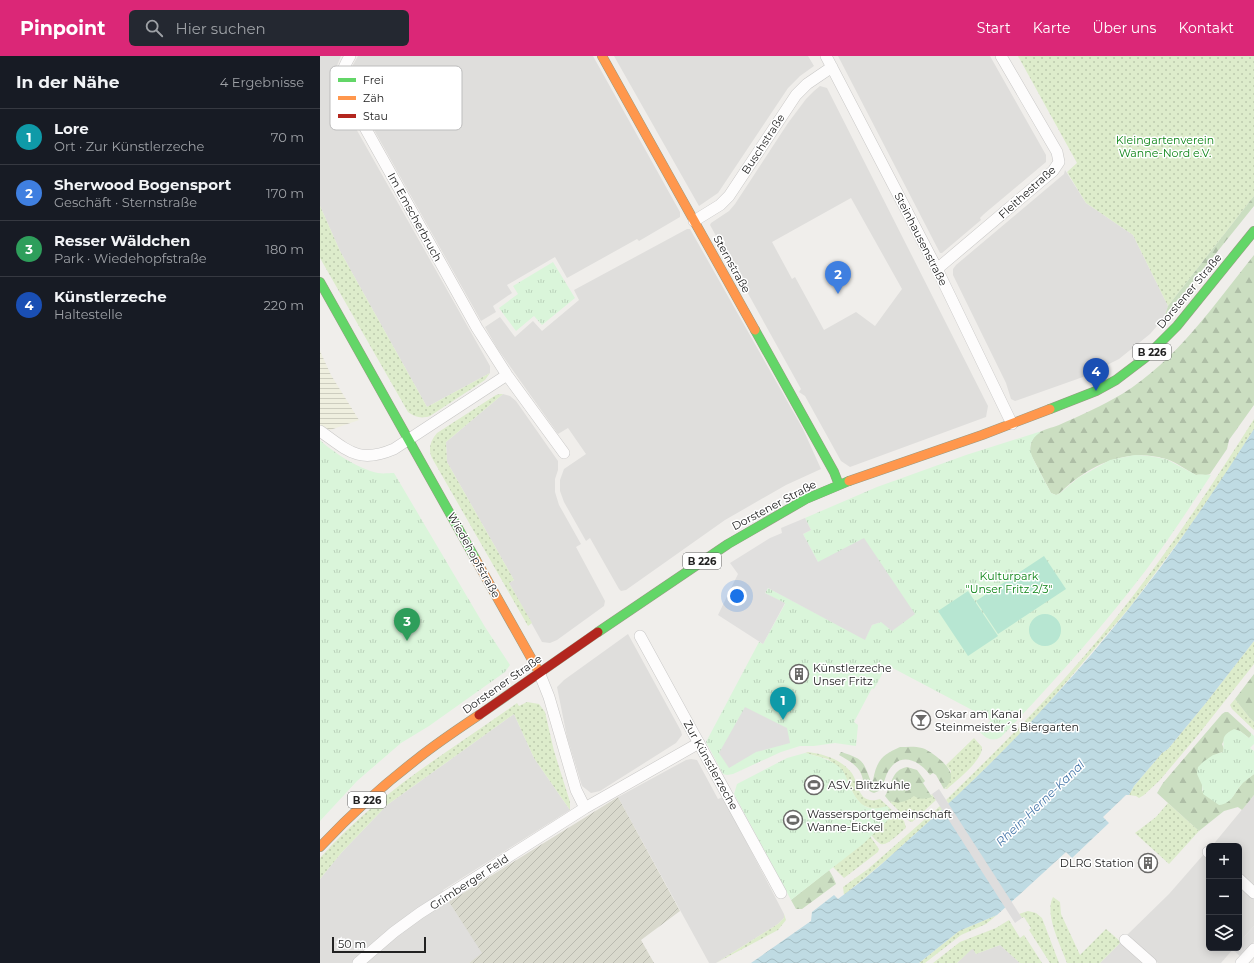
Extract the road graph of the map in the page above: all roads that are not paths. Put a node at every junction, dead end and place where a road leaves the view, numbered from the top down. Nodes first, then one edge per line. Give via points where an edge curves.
1 (350, 56) edge
2 (602, 56) edge
3 (826, 56) edge
4 (1000, 56) edge
5 (345, 66) edge
6 (832, 67) junction
7 (366, 130) edge
8 (694, 221) junction
9 (1254, 231) edge
10 (937, 268) junction
11 (320, 282) edge
12 (507, 375) junction
13 (1012, 424) junction
14 (320, 431) edge
15 (408, 438) junction
16 (564, 453) dead end
17 (839, 485) junction
18 (640, 636) dead end
19 (539, 672) junction
20 (699, 743) junction
21 (586, 808) junction
22 (320, 847) edge
23 (1242, 882) edge
24 (781, 893) dead end
25 (1254, 893) edge
26 (1125, 940) dead end
27 (1254, 949) edge
28 (358, 963) edge
29 (1151, 963) edge
30 (1241, 963) edge

1 - 5 street, Im Emscherbruch
2 - 8 main road, Sternstraße
3 - 6 street, Steinhausenstraße
4 - 10 street, Fleithestraße via 1057,152 1059,162 1054,171
6 - 8 street, Buschstraße via 796,95 724,202
6 - 10 street, Steinhausenstraße
7 - 12 street, Im Emscherbruch via 477,328
8 - 17 main road, Sternstraße
9 - 13 main road, Dorstener Straße / B 226 via 1177,326 1134,368 1096,391
10 - 13 street, Steinhausenstraße
11 - 15 main road, Wiedehopfstraße
12 - 15 street
12 - 16 street, Im Emscherbruch
13 - 17 main road, Dorstener Straße / B 226
14 - 15 street via 348,451 364,456 381,455
15 - 19 main road, Wiedehopfstraße
17 - 19 main road, Dorstener Straße / B 226 via 800,502 728,544
18 - 20 street, Zur Künstlerzeche
19 - 21 street via 549,697 576,790
19 - 22 main road, Dorstener Straße / B 226 via 394,777 355,811
20 - 21 street, Grimberger Feld
20 - 24 street, Zur Künstlerzeche
21 - 28 street, Grimberger Feld via 420,913
23 - 25 street
26 - 29 street
27 - 30 street

